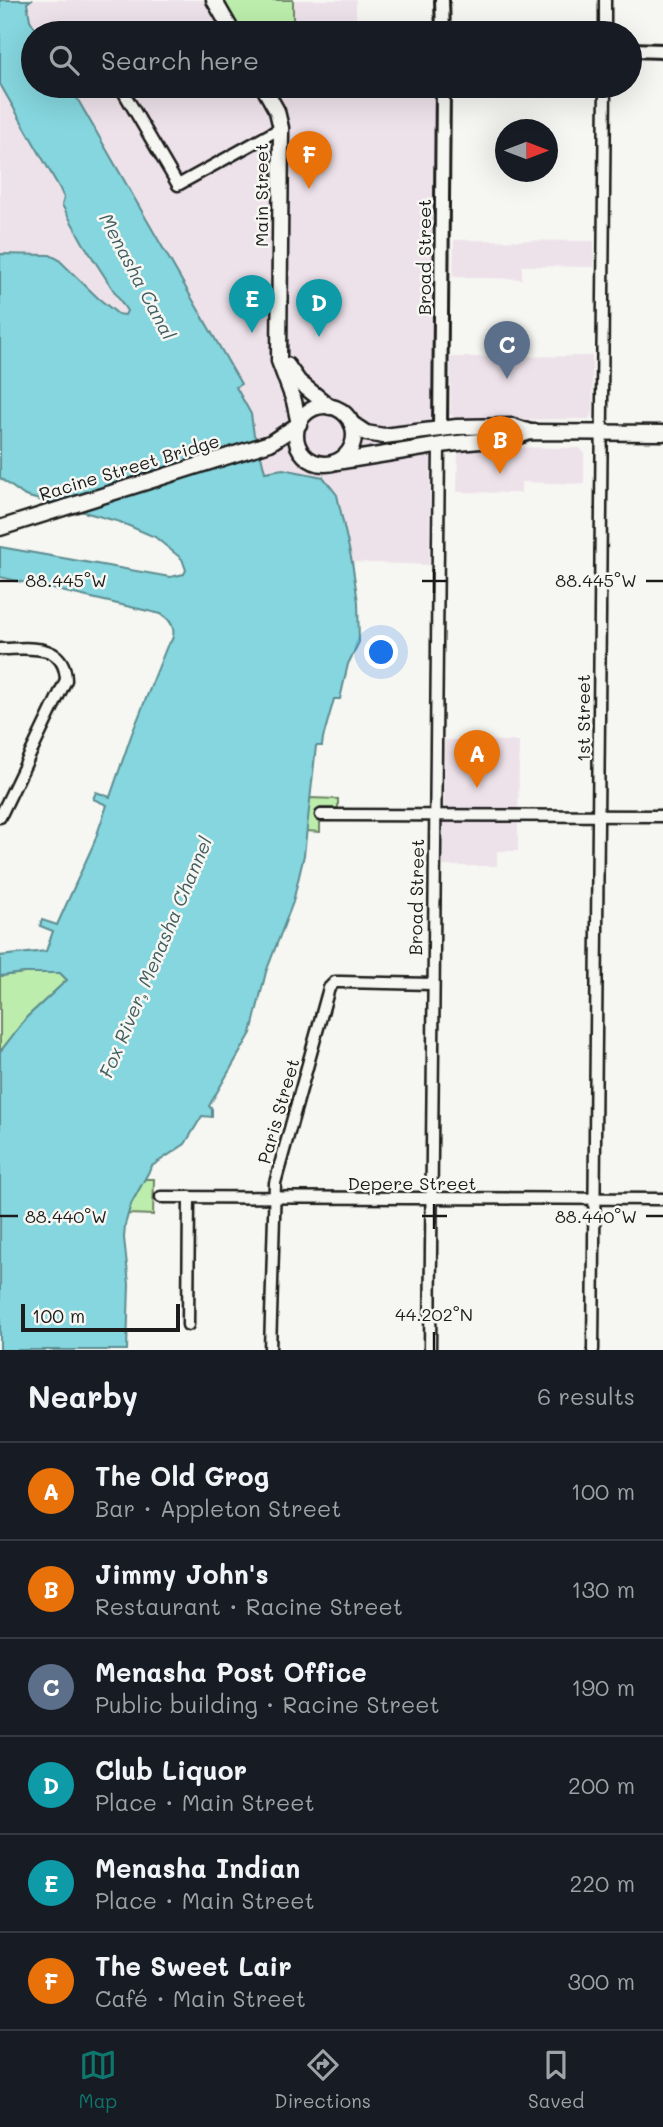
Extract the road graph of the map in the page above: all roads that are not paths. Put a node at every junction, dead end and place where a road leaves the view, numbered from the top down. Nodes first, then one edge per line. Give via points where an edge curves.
1 (214, 0) edge
2 (442, 0) edge
3 (605, 0) edge
4 (226, 21) edge
5 (443, 21) edge
6 (605, 21) edge
7 (642, 50) edge
8 (663, 51) edge
9 (127, 98) edge
10 (270, 98) edge
11 (443, 98) edge
12 (605, 98) edge
13 (281, 128) junction
14 (280, 351) junction
15 (330, 407) junction
16 (351, 423) junction
17 (299, 424) junction
18 (440, 428) junction
19 (530, 432) junction
20 (600, 432) junction
21 (663, 433) edge
22 (270, 443) junction
23 (439, 445) junction
24 (302, 452) junction
25 (336, 462) junction
26 (0, 528) edge
27 (0, 649) edge
28 (321, 815) dead end
29 (435, 816) junction
30 (598, 816) junction
31 (663, 816) edge
32 (0, 817) edge
33 (433, 984) junction
34 (161, 1197) dead end
35 (189, 1197) junction
36 (273, 1197) junction
37 (594, 1198) junction
38 (431, 1199) junction
39 (663, 1199) edge
40 (188, 1325) dead end
41 (270, 1350) edge
42 (430, 1350) edge
43 (593, 1350) edge

1 - 4 main road
2 - 5 street
3 - 6 street
7 - 8 street
9 - 13 street via 178,186
10 - 13 main road, Main Street
11 - 18 street, Broad Street
12 - 20 street, 1st Street
13 - 14 main road, Main Street
14 - 15 main road via 294,376
14 - 17 main road, Main Street
15 - 16 main road
15 - 17 main road via 311,410
16 - 18 main road via 366,433 384,436
16 - 25 main road via 350,450
17 - 22 main road, Racine Street Bridge
17 - 24 main road via 297,442
18 - 19 main road via 513,426
19 - 20 main road
19 - 23 main road via 513,438
20 - 21 main road
20 - 30 street, 1st Street
22 - 24 main road
22 - 26 main road, Racine Street Bridge
23 - 25 main road
23 - 29 street, Broad Street
24 - 25 main road via 317,463
27 - 32 street via 52,652 63,664 66,680
28 - 29 street
29 - 30 street
29 - 33 street, Broad Street
30 - 31 street
30 - 37 street, 1st Street
33 - 36 street, Paris Street via 332,984
33 - 38 street, Broad Street
34 - 35 street, Depere Street
35 - 36 street, Depere Street
35 - 40 street
36 - 38 street, Depere Street
36 - 41 street, Paris Street
37 - 38 street, Depere Street
37 - 39 street, Depere Street
37 - 43 street, 1st Street
38 - 42 street, Broad Street

